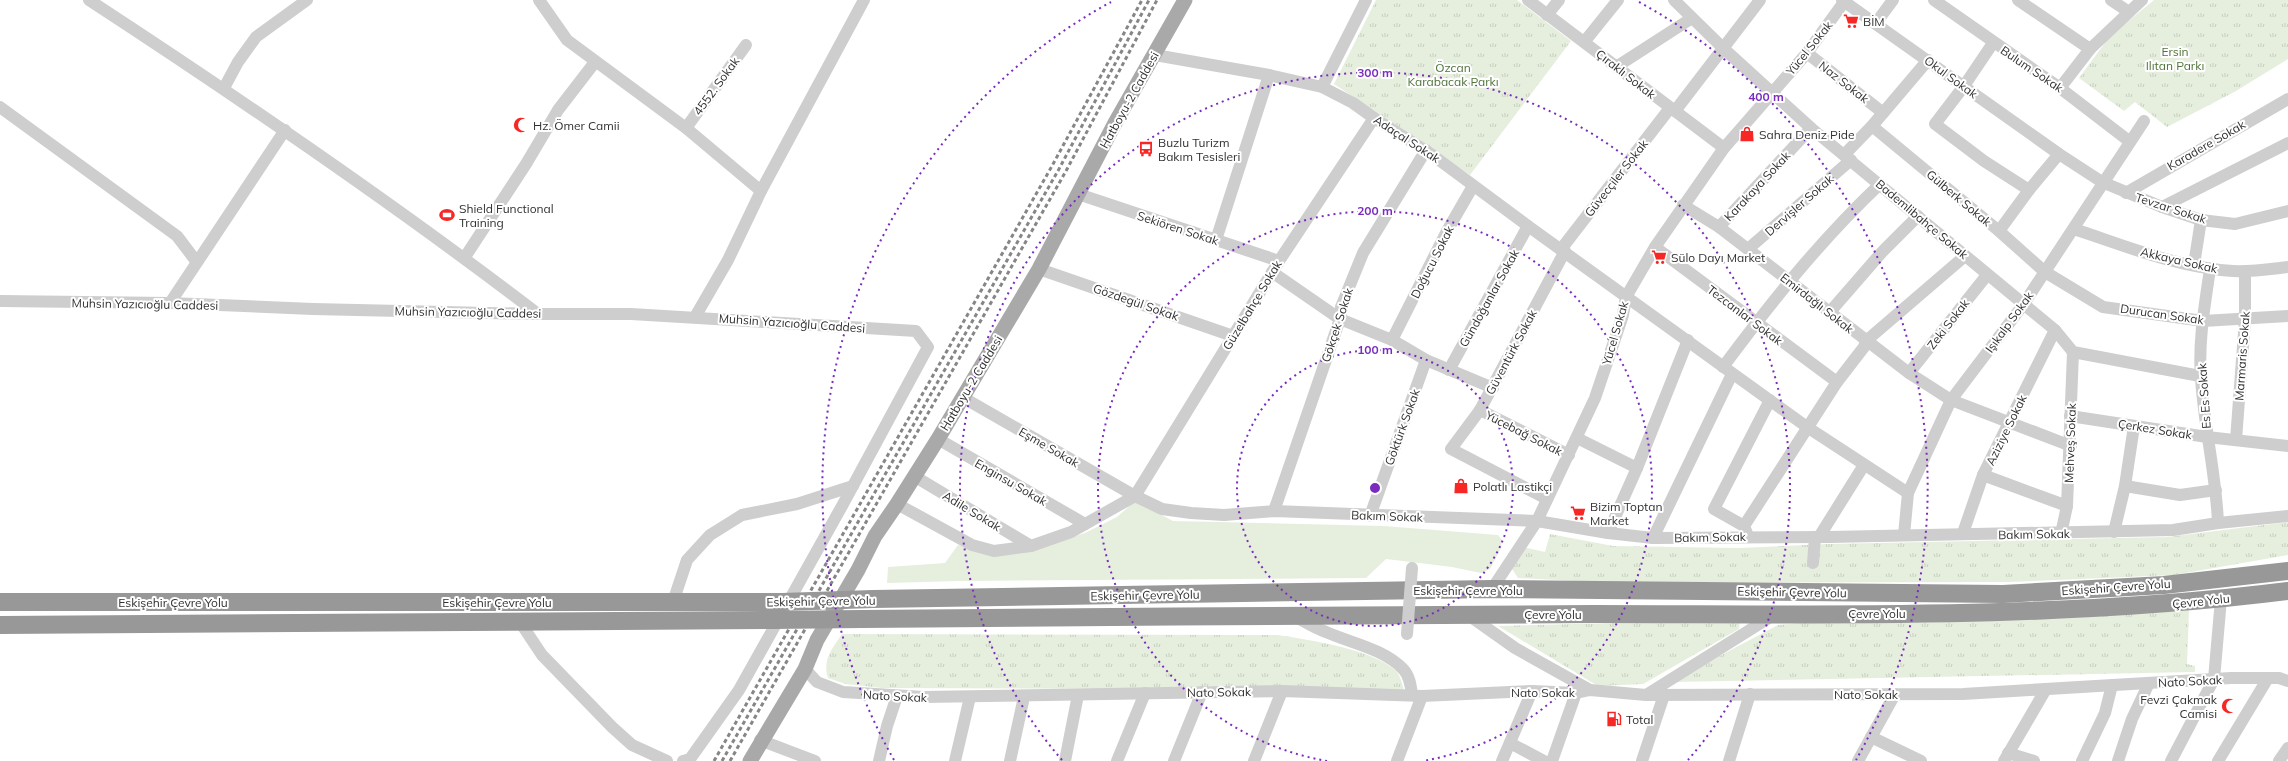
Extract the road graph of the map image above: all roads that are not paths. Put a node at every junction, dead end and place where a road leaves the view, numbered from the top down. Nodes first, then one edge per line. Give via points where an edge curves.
1 (89, 0) edge
2 (307, 0) edge
3 (539, 0) edge
4 (864, 0) edge
5 (1185, 0) edge
6 (1366, 0) edge
7 (1528, 0) edge
8 (1559, 0) edge
9 (1618, 0) edge
10 (1674, 0) edge
11 (1760, 0) edge
12 (1894, 0) edge
13 (1934, 0) edge
14 (2018, 0) edge
15 (2111, 0) edge
16 (2142, 0) edge
17 (1843, 1) edge
18 (2129, 12) junction
19 (1547, 15) junction
20 (1692, 18) junction
21 (1876, 23) junction
22 (1585, 41) junction
23 (1993, 43) junction
24 (746, 44) dead end
25 (1723, 48) junction
26 (2090, 48) junction
27 (1807, 52) junction
28 (1155, 55) junction
29 (1928, 60) junction
30 (596, 62) junction
31 (1616, 67) junction
32 (1269, 75) junction
33 (1964, 86) junction
34 (1322, 87) junction
35 (224, 88) junction
36 (2060, 88) junction
37 (1773, 92) junction
38 (2288, 99) edge
39 (0, 107) edge
40 (1672, 110) junction
41 (1882, 112) junction
42 (1374, 118) junction
43 (2144, 120) dead end
44 (1872, 126) junction
45 (686, 128) junction
46 (1811, 128) junction
47 (285, 130) junction
48 (2129, 141) junction
49 (2288, 143) edge
50 (1724, 148) junction
51 (1426, 150) junction
52 (2059, 154) junction
53 (1847, 158) junction
54 (2102, 182) junction
55 (1880, 184) junction
56 (1473, 186) junction
57 (2029, 190) junction
58 (761, 191) junction
59 (2126, 193) junction
60 (1078, 194) junction
61 (1683, 206) junction
62 (2162, 207) junction
63 (2288, 212) edge
64 (1918, 216) junction
65 (2201, 220) junction
66 (1528, 226) junction
67 (1719, 227) junction
68 (2074, 229) junction
69 (2000, 231) junction
70 (1216, 240) junction
71 (1655, 247) junction
72 (1748, 249) junction
73 (1564, 250) junction
74 (1965, 256) junction
75 (465, 257) junction
76 (1279, 261) junction
77 (196, 262) junction
78 (2194, 265) junction
79 (2288, 267) edge
80 (1039, 269) junction
81 (2210, 269) junction
82 (2245, 271) junction
83 (1272, 272) junction
84 (2045, 272) junction
85 (1987, 275) junction
86 (1788, 281) junction
87 (1626, 297) junction
88 (0, 301) edge
89 (170, 303) junction
90 (2023, 305) junction
91 (1829, 312) junction
92 (538, 314) junction
93 (2288, 316) edge
94 (695, 317) junction
95 (1340, 319) junction
96 (2246, 319) junction
97 (2203, 321) junction
98 (1755, 323) junction
99 (2055, 330) junction
100 (1233, 336) junction
101 (1392, 340) junction
102 (1688, 340) junction
103 (1866, 341) junction
104 (2074, 352) junction
105 (1426, 360) junction
106 (1449, 370) junction
107 (1728, 371) junction
108 (1909, 373) junction
109 (2200, 376) junction
110 (1837, 382) junction
111 (1493, 388) junction
112 (962, 397) junction
113 (1770, 400) junction
114 (1951, 400) junction
115 (1480, 410) junction
116 (2070, 416) junction
117 (2009, 423) junction
118 (2134, 426) junction
119 (1807, 427) junction
120 (1577, 438) junction
121 (2207, 438) junction
122 (938, 439) junction
123 (2236, 440) junction
124 (2071, 446) junction
125 (2288, 446) edge
126 (1569, 455) junction
127 (1864, 465) junction
128 (1637, 468) junction
129 (1983, 475) junction
130 (914, 476) junction
131 (853, 486) junction
132 (2125, 486) junction
133 (2216, 490) junction
134 (1908, 493) junction
135 (1135, 496) junction
136 (1547, 499) junction
137 (897, 504) junction
138 (2067, 506) junction
139 (1274, 512) junction
140 (1370, 516) junction
141 (2288, 516) edge
142 (1537, 521) junction
143 (2218, 523) junction
144 (1085, 524) junction
145 (1746, 531) junction
146 (2114, 532) junction
147 (1608, 533) junction
148 (1963, 533) junction
149 (2061, 534) junction
150 (1904, 535) junction
151 (1817, 537) junction
152 (1653, 538) junction
153 (1031, 546) junction
154 (2288, 561) edge
155 (1813, 563) dead end
156 (1412, 568) dead end
157 (2288, 571) edge
158 (2231, 577) junction
159 (1492, 589) junction
160 (2288, 591) edge
161 (2221, 599) junction
162 (0, 602) edge
163 (673, 602) junction
164 (1466, 614) junction
165 (1775, 614) junction
166 (1296, 617) junction
167 (520, 622) junction
168 (0, 625) edge
169 (1407, 634) dead end
170 (805, 669) junction
171 (2268, 678) junction
172 (2214, 679) junction
173 (2288, 681) edge
174 (2149, 683) junction
175 (2112, 685) junction
176 (2046, 689) junction
177 (1590, 690) junction
178 (1282, 691) junction
179 (1532, 691) junction
180 (1202, 692) junction
181 (1576, 693) junction
182 (1145, 694) junction
183 (1750, 694) junction
184 (1895, 694) junction
185 (1078, 695) junction
186 (1646, 695) junction
187 (1664, 695) junction
188 (897, 696) junction
189 (1417, 696) junction
190 (970, 697) junction
191 (1024, 697) junction
192 (1870, 737) junction
193 (1510, 743) junction
194 (2288, 748) edge
195 (755, 754) edge
196 (2006, 757) edge
197 (667, 761) edge
198 (683, 761) edge
199 (815, 761) edge
200 (879, 761) edge
201 (955, 761) edge
202 (1010, 761) edge
203 (1065, 761) edge
204 (1117, 761) edge
205 (1174, 761) edge
206 (1254, 761) edge
207 (1397, 761) edge
208 (1502, 761) edge
209 (1544, 761) edge
210 (1552, 761) edge
211 (1642, 761) edge
212 (1729, 761) edge
213 (1858, 761) edge
214 (1921, 761) edge
215 (2034, 761) edge
216 (2082, 761) edge
217 (2118, 761) edge
218 (2171, 761) edge
219 (2218, 761) edge
220 (2279, 761) edge

1 - 35 street
2 - 35 street via 256,37
3 - 30 street via 568,40
4 - 58 street
5 - 28 main road, Hatboyu-2 Caddesi
6 - 34 street
7 - 19 street, Çıraklı Sokak
8 - 19 street
9 - 22 street
10 - 20 street, Bademlibahçe Sokak
11 - 25 street, Güvecçiler Sokak
12 - 21 street
13 - 23 street, Bulum Sokak
14 - 26 street
15 - 18 street
16 - 18 street
17 - 21 street, Okul Sokak
17 - 27 street, Yücel Sokak
18 - 26 street
19 - 22 street, Çıraklı Sokak
20 - 25 street, Bademlibahçe Sokak
20 - 31 street
21 - 29 street, Okul Sokak
22 - 31 street, Çıraklı Sokak
23 - 33 street
23 - 36 street, Bulum Sokak
24 - 45 street, 4552. Sokak
25 - 37 street, Bademlibahçe Sokak
25 - 40 street, Güvecçiler Sokak
26 - 36 street
27 - 37 street, Yücel Sokak
27 - 41 street, Naz Sokak
28 - 32 street, Adaçal Sokak
28 - 60 main road, Hatboyu-2 Caddesi via 1115,123
29 - 33 street, Okul Sokak
29 - 41 street, Dervişler Sokak
30 - 45 street
30 - 75 street via 558,110
31 - 40 street, Çıraklı Sokak
32 - 34 street, Adaçal Sokak
32 - 70 street
33 - 52 street, Okul Sokak
33 - 57 street via 1935,124 1984,162
34 - 42 street, Adaçal Sokak via 1353,102
35 - 47 street
36 - 48 street, Bulum Sokak
37 - 46 street, Bademlibahçe Sokak
37 - 50 street, Yücel Sokak
38 - 59 street, Karadere Sokak
39 - 77 street via 177,236
40 - 50 street, Çıraklı Sokak
40 - 73 street, Güvecçiler Sokak
41 - 44 street, Dervişler Sokak
42 - 51 street, Adaçal Sokak
42 - 76 street, Güzelbahçe Sokak
43 - 48 street, Işıkalp Sokak
44 - 53 street, Dervişler Sokak
44 - 69 street, Gülberk Sokak
45 - 58 street
46 - 53 street, Bademlibahçe Sokak
46 - 67 street, Karakaya Sokak
47 - 75 street
47 - 77 street
48 - 54 street, Işıkalp Sokak
49 - 62 street
50 - 61 street, Yücel Sokak
51 - 56 street, Adaçal Sokak
51 - 95 street, Gökçek Sokak via 1363,253 1341,307
52 - 54 street, Okul Sokak
52 - 57 street
53 - 55 street, Bademlibahçe Sokak
53 - 72 street, Dervişler Sokak
54 - 59 street, Tevzar Sokak
54 - 68 street, Işıkalp Sokak
55 - 64 street, Bademlibahçe Sokak
55 - 86 street via 1839,223
56 - 66 street, Adaçal Sokak
56 - 101 street, Doğucu Sokak via 1447,231
57 - 69 street
58 - 94 street via 728,260
59 - 62 street, Tevzar Sokak
60 - 70 street, Sekiören Sokak
60 - 80 main road, Hatboyu-2 Caddesi
61 - 67 street, Emirdağlı Sokak
61 - 71 street, Yücel Sokak
62 - 65 street, Tevzar Sokak
63 - 65 street, Tevzar Sokak via 2235,224
64 - 74 street, Bademlibahçe Sokak
64 - 91 street
65 - 78 street
66 - 73 street, Adaçal Sokak
66 - 106 street, Gündoğanlar Sokak
67 - 72 street, Emirdağlı Sokak
68 - 78 street, Akkaya Sokak via 2149,255
68 - 84 street, Işıkalp Sokak
69 - 84 street, Gülberk Sokak
70 - 76 street, Sekiören Sokak
71 - 87 street, Yücel Sokak
71 - 98 street, Tezcanlar Sokak
72 - 86 street, Emirdağlı Sokak
73 - 87 street, Adaçal Sokak
73 - 111 street, Güventürk Sokak
74 - 85 street, Bademlibahçe Sokak
74 - 103 street
75 - 92 street
76 - 83 street, Güzelbahçe Sokak
77 - 89 street
78 - 81 street, Akkaya Sokak
79 - 82 street, Akkaya Sokak
80 - 100 street, Gözdegül Sokak
80 - 112 main road, Hatboyu-2 Caddesi
81 - 82 street, Akkaya Sokak
81 - 97 street, Es Es Sokak
82 - 96 street, Marmaris Sokak
83 - 95 street
83 - 100 street, Güzelbahçe Sokak
84 - 90 street, Işıkalp Sokak
84 - 97 street, Durucan Sokak via 2103,307
85 - 90 street, Bademlibahçe Sokak
85 - 108 street, Zeki Sokak
86 - 91 street, Emirdağlı Sokak
86 - 98 street
87 - 102 street, Adaçal Sokak
87 - 120 street, Yücel Sokak via 1595,398
88 - 89 street, Muhsin Yazıcıoğlu Caddesi
89 - 92 street, Muhsin Yazıcıoğlu Caddesi
90 - 99 street, Bademlibahçe Sokak
90 - 114 street, Işıkalp Sokak
91 - 103 street, Emirdağlı Sokak
92 - 94 street, Muhsin Yazıcıoğlu Caddesi
93 - 96 street, Durucan Sokak
94 - 131 street, Muhsin Yazıcıoğlu Caddesi via 916,331 928,347
95 - 101 street
95 - 139 street, Gökçek Sokak
96 - 97 street, Durucan Sokak
96 - 123 street, Marmaris Sokak
97 - 109 street, Es Es Sokak
98 - 107 street
98 - 110 street, Tezcanlar Sokak
99 - 104 street, Bademlibahçe Sokak
99 - 117 street, Aziziye Sokak
100 - 135 street, Güzelbahçe Sokak
101 - 105 street
102 - 107 street, Adaçal Sokak
102 - 128 street
103 - 108 street, Emirdağlı Sokak
103 - 110 street
104 - 109 street
104 - 116 street, Mehveş Sokak
105 - 106 street
105 - 140 street, Göktürk Sokak
106 - 111 street
107 - 113 street, Adaçal Sokak
107 - 152 street
108 - 114 street, Emirdağlı Sokak
109 - 121 street, Es Es Sokak
110 - 119 street
111 - 115 street, Güventürk Sokak
112 - 122 main road, Hatboyu-2 Caddesi
112 - 135 street, Eşme Sokak
113 - 119 street, Adaçal Sokak
113 - 145 street via 1714,509
114 - 117 street, Emirdağlı Sokak
114 - 134 street, Işıkalp Sokak
115 - 126 street, Yücebağ Sokak
115 - 136 street, Güventürk Sokak via 1451,449
116 - 118 street, Çerkez Sokak
116 - 124 street, Mehveş Sokak
117 - 124 street, Emirdağlı Sokak
117 - 129 street, Aziziye Sokak
118 - 121 street, Çerkez Sokak
118 - 132 street
119 - 127 street, Adaçal Sokak
119 - 145 street
120 - 126 street, Yücel Sokak
120 - 128 street
121 - 123 street, Çerkez Sokak
121 - 133 street, Es Es Sokak
122 - 130 main road, Hatboyu-2 Caddesi
122 - 144 street, Enginsu Sokak
123 - 125 street, Çerkez Sokak
124 - 138 street, Mehveş Sokak
126 - 136 street, Yücel Sokak
127 - 134 street, Adaçal Sokak
127 - 151 street
128 - 147 street
129 - 138 street
129 - 148 street, Aziziye Sokak
130 - 137 main road, Hatboyu-2 Caddesi
130 - 153 street, Adile Sokak
131 - 163 street via 797,504 742,515 710,535 687,560
131 - 198 street via 739,690 690,759
132 - 133 street via 2180,495
132 - 146 street
133 - 143 street, Es Es Sokak
134 - 150 street, Işıkalp Sokak
135 - 139 street, Bakım Sokak via 1162,509 1191,513
135 - 144 street
136 - 142 street, Yücel Sokak
137 - 153 street via 972,545 994,551
137 - 170 main road, Hatboyu-2 Caddesi via 875,536 817,640
138 - 149 street, Mehveş Sokak
139 - 140 street, Bakım Sokak
140 - 142 street, Bakım Sokak
141 - 143 street, Bakım Sokak
142 - 147 street, Bakım Sokak
142 - 159 street, Yücel Sokak
143 - 146 street, Bakım Sokak via 2173,530
144 - 153 street via 1071,532
145 - 151 street, Bakım Sokak
145 - 152 street, Bakım Sokak
146 - 149 street, Bakım Sokak
147 - 152 street, Bakım Sokak
148 - 149 street, Bakım Sokak
148 - 150 street, Bakım Sokak
150 - 151 street, Bakım Sokak
151 - 155 street
154 - 158 highway via 2252,569
156 - 169 street, bridge
157 - 158 highway, Eskişehir Çevre Yolu
158 - 159 highway, Eskişehir Çevre Yolu via 2164,585 2003,594
159 - 163 highway, Eskişehir Çevre Yolu, bridge
160 - 161 highway, Çevre Yolu
161 - 165 highway, Çevre Yolu via 2170,605 2003,612
161 - 172 street
162 - 163 highway, Eskişehir Çevre Yolu
164 - 165 highway, Çevre Yolu
164 - 166 highway, Eskişehir Çevre Yolu
164 - 177 street via 1515,648
165 - 186 street
166 - 167 highway, Eskişehir Çevre Yolu, bridge
166 - 189 street via 1324,632 1373,650 1393,661 1404,670
167 - 168 highway, Eskişehir Çevre Yolu
167 - 197 street via 542,656 612,727 632,745
170 - 188 street, Nato Sokak via 817,682 843,692
170 - 195 main road, Hatboyu-2 Caddesi
171 - 172 street, Nato Sokak
171 - 173 street, Nato Sokak
171 - 219 street
172 - 174 street, Nato Sokak
172 - 218 street
174 - 175 street, Nato Sokak
174 - 217 street via 2132,719
175 - 176 street, Nato Sokak
175 - 216 street via 2105,713
176 - 184 street, Nato Sokak via 1963,694
176 - 196 street
177 - 181 street, Nato Sokak
177 - 186 street, Nato Sokak
178 - 180 street, Nato Sokak
178 - 189 street, Nato Sokak
178 - 206 street
179 - 181 street, Nato Sokak
179 - 189 street, Nato Sokak
179 - 193 street
180 - 182 street, Nato Sokak
180 - 205 street
181 - 210 street
182 - 185 street, Nato Sokak
182 - 204 street
183 - 184 street, Nato Sokak
183 - 187 street, Nato Sokak
183 - 212 street
184 - 192 street
185 - 191 street, Nato Sokak
185 - 203 street
186 - 187 street, Nato Sokak
187 - 211 street
188 - 190 street, Nato Sokak
188 - 200 street
189 - 207 street
190 - 191 street, Nato Sokak
190 - 201 street
191 - 202 street
192 - 213 street
192 - 214 street
193 - 208 street
193 - 209 street
194 - 220 street
195 - 199 street
196 - 215 street

